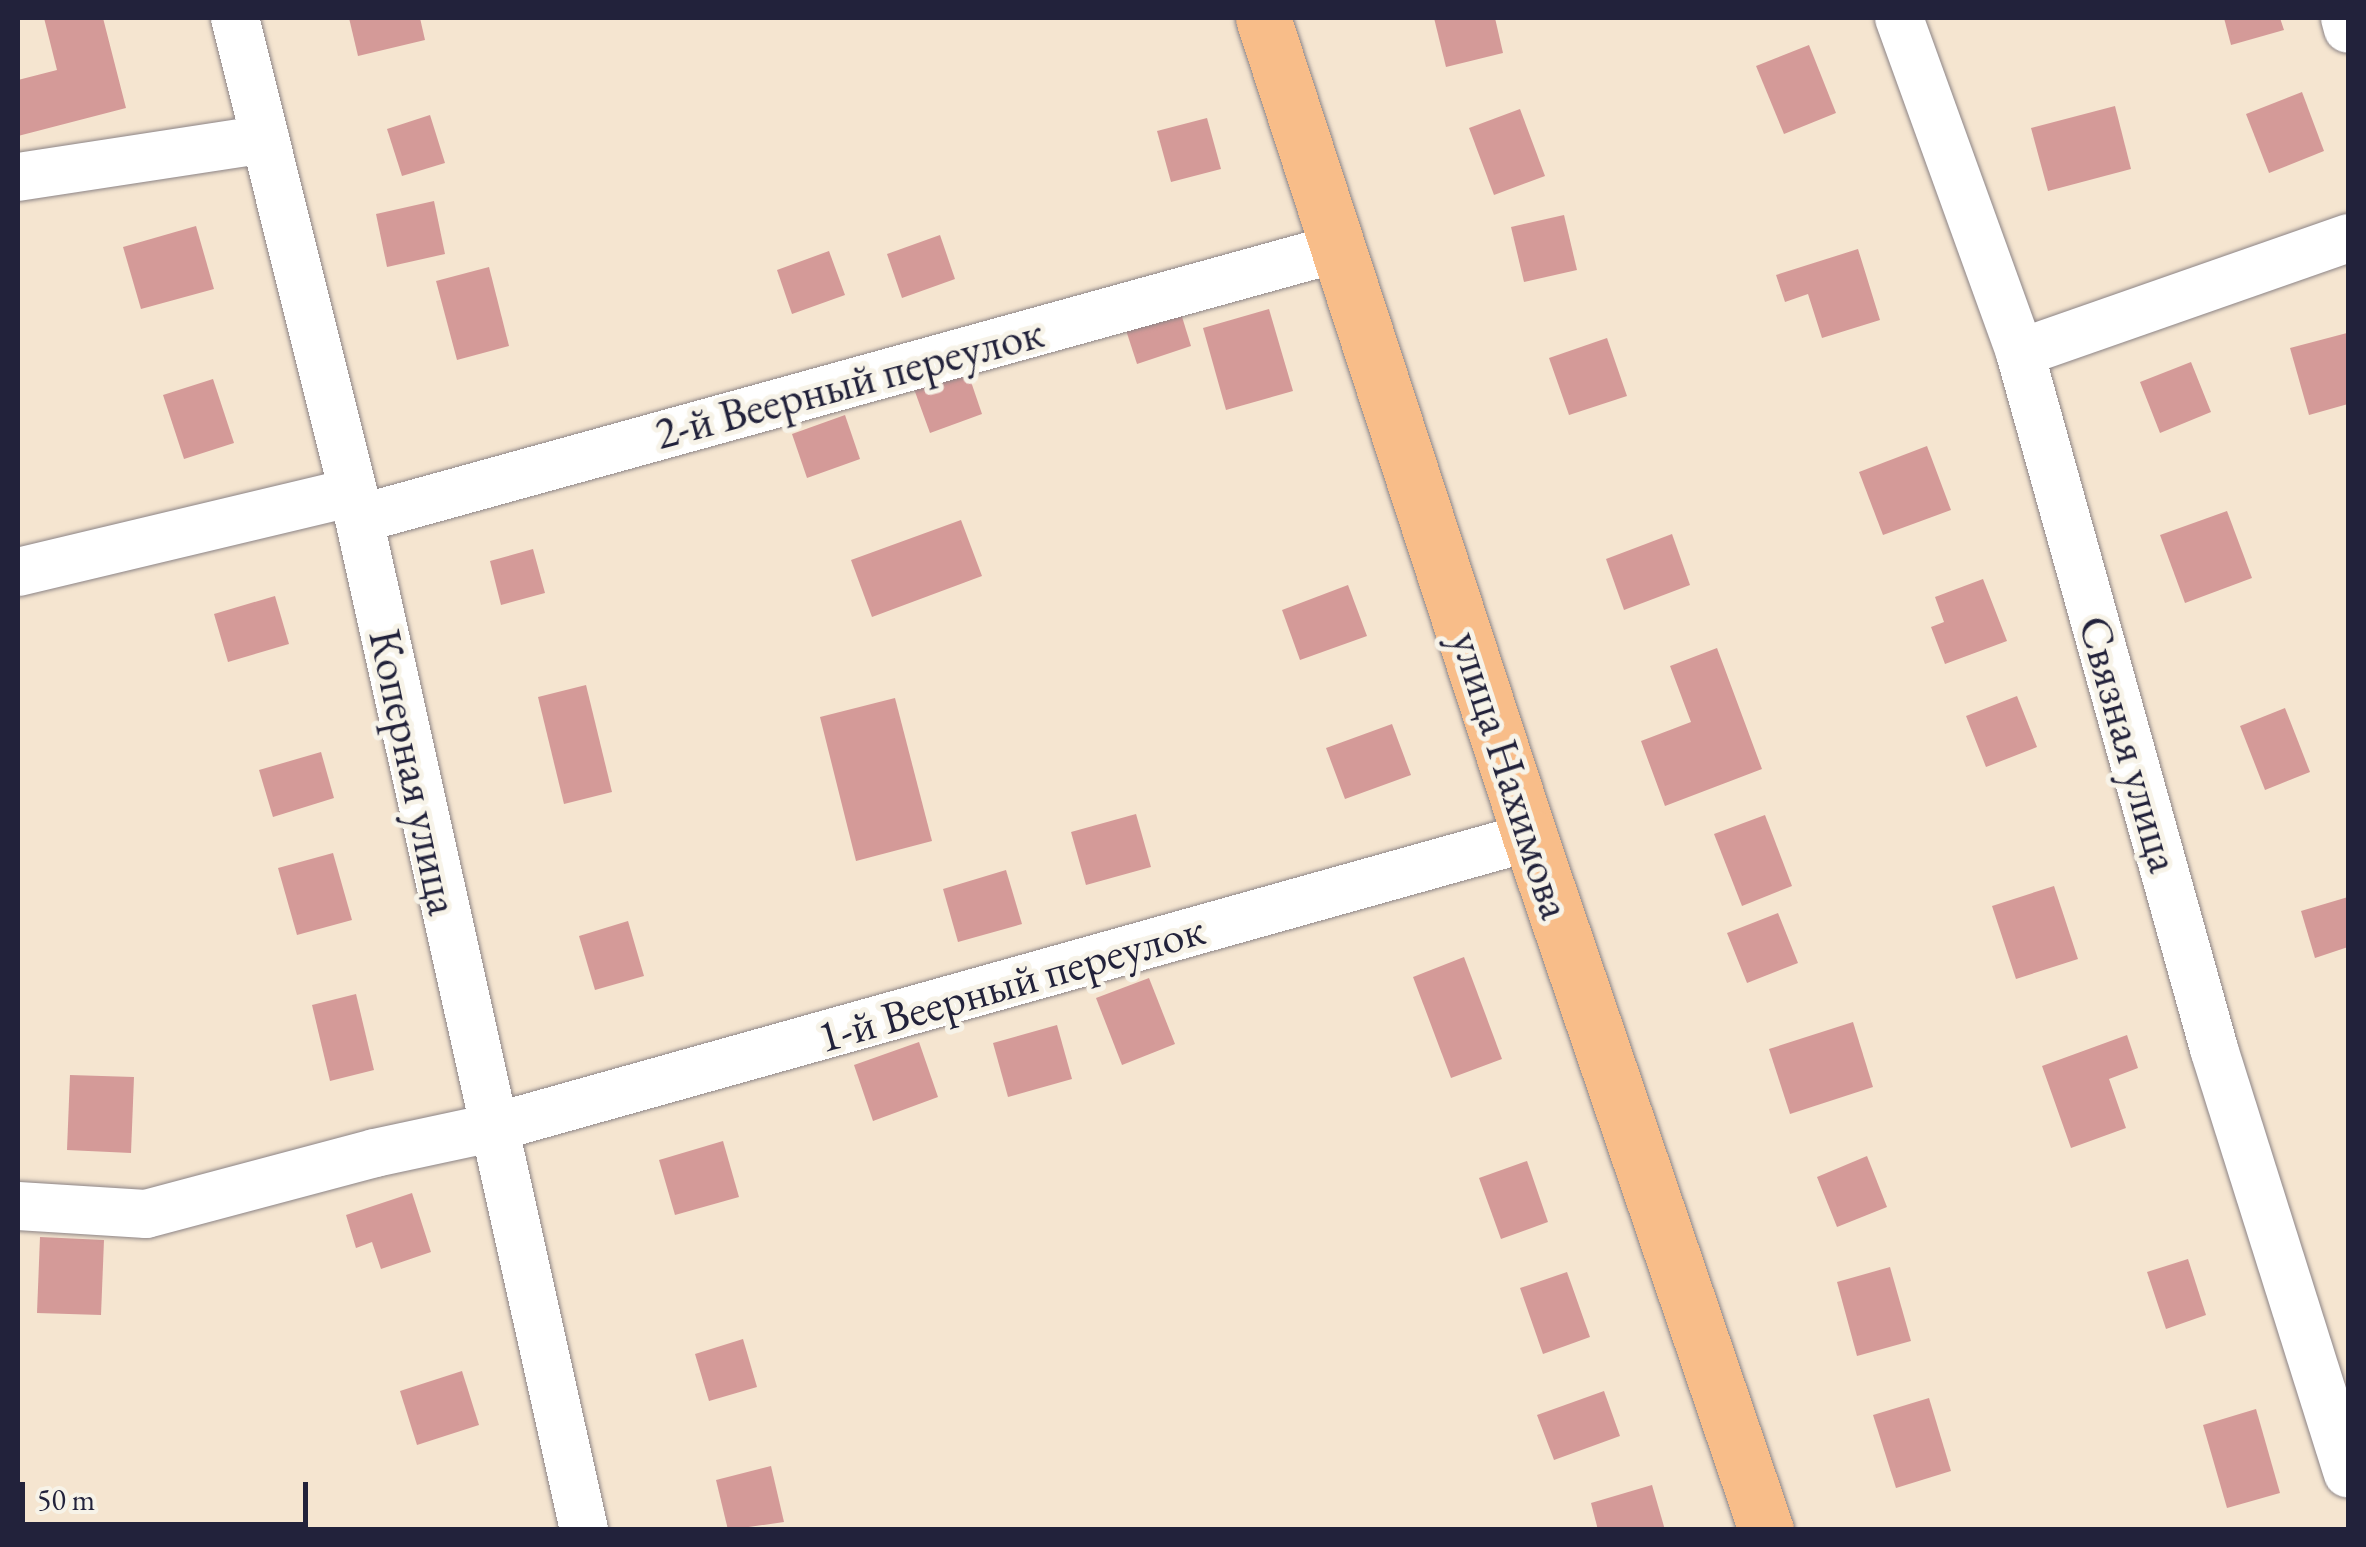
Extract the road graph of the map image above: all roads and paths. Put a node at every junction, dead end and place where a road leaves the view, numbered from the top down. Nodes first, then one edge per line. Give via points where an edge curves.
1 (235, 18) edge
2 (1264, 18) edge
3 (1900, 18) edge
4 (2345, 18) edge
5 (2348, 29) edge
6 (265, 139) junction
7 (18, 177) edge
8 (2348, 238) edge
9 (1340, 248) junction
10 (2020, 353) junction
11 (357, 505) junction
12 (18, 572) edge
13 (1530, 837) junction
14 (492, 1128) junction
15 (18, 1206) edge
16 (2348, 1473) edge
17 (584, 1530) edge
18 (1766, 1530) edge

1 - 6 street, Коперная улица
2 - 9 main road, улица Нахимова
3 - 10 street, Связная улица
4 - 5 street
6 - 7 street
6 - 11 street, Коперная улица
8 - 10 street
9 - 11 street, 2-й Веерный переулок
9 - 13 main road, улица Нахимова
10 - 16 street, Связная улица via 2214,1049
11 - 12 street, 2-й Веерный переулок
11 - 14 street, Коперная улица
13 - 14 street, 1-й Веерный переулок
13 - 18 main road, улица Нахимова
14 - 15 street, 1-й Веерный переулок via 146,1214
14 - 17 street, Коперная улица

